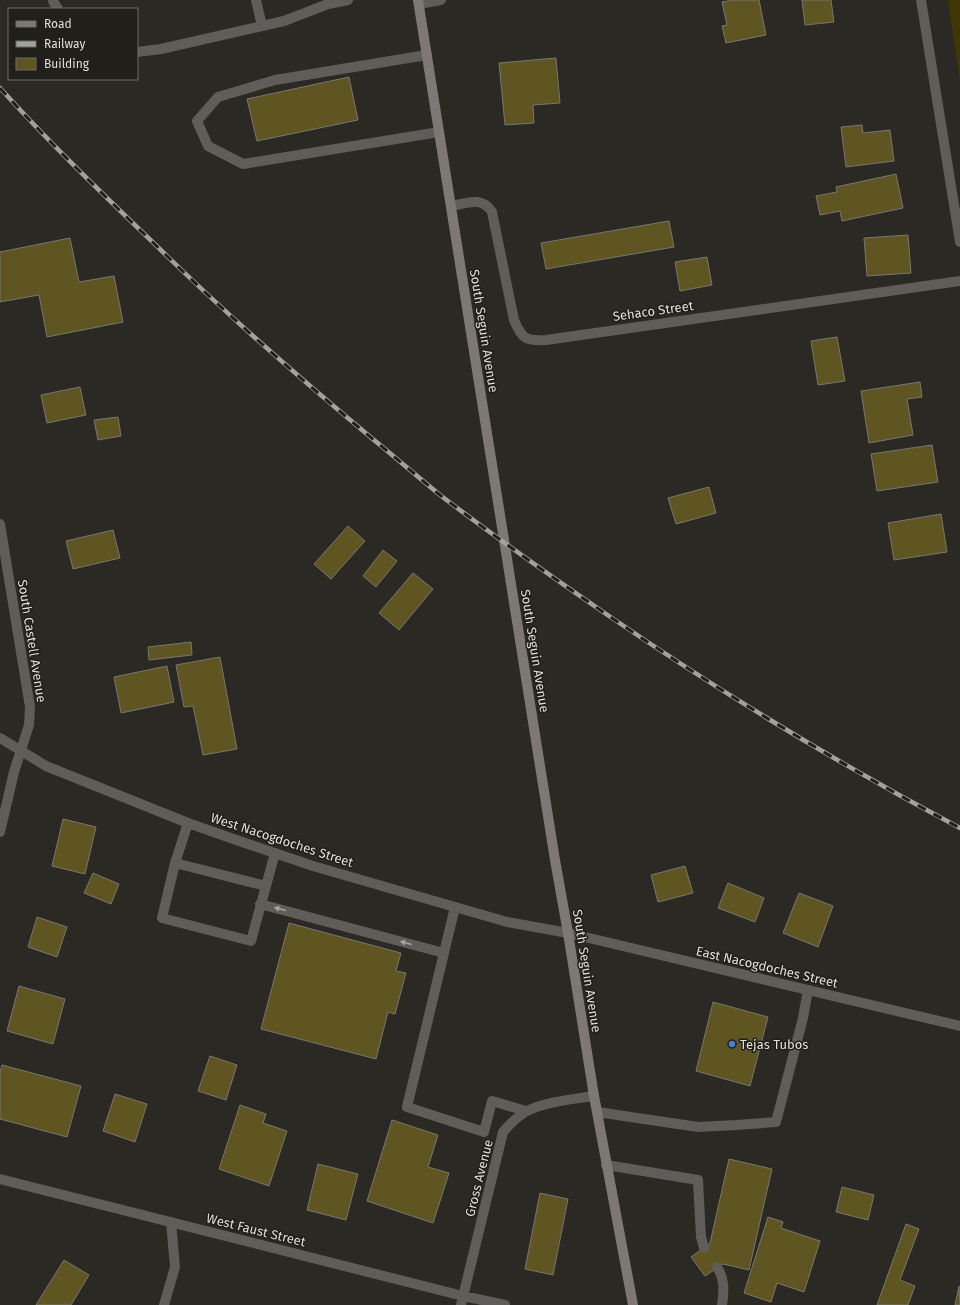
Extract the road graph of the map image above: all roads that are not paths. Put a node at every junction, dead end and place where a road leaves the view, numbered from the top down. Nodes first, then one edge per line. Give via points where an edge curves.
1 (256, 0) edge
2 (348, 0) edge
3 (441, 0) edge
4 (921, 0) edge
5 (328, 2) edge
6 (418, 2) edge
7 (262, 26) junction
8 (138, 52) edge
9 (427, 55) junction
10 (439, 132) junction
11 (451, 206) junction
12 (960, 242) edge
13 (960, 281) edge
14 (0, 524) edge
15 (0, 738) edge
16 (21, 750) junction
17 (188, 823) junction
18 (0, 832) edge
19 (275, 853) junction
20 (175, 863) junction
21 (266, 886) junction
22 (260, 904) junction
23 (455, 907) junction
24 (568, 933) junction
25 (444, 953) junction
26 (808, 990) junction
27 (960, 1026) edge
28 (594, 1096) junction
29 (526, 1111) junction
30 (597, 1112) junction
31 (606, 1165) junction
32 (0, 1179) edge
33 (171, 1222) junction
34 (704, 1248) dead end
35 (719, 1270) dead end
36 (462, 1300) edge
37 (164, 1305) edge
38 (505, 1305) edge
39 (633, 1305) edge
40 (722, 1305) edge

1 - 7 street
2 - 5 street
3 - 6 street
4 - 12 street
5 - 7 street via 284,21
6 - 9 main road, South Seguin Avenue
7 - 8 street
9 - 10 main road, South Seguin Avenue
9 - 10 street via 275,80 218,97 197,121 208,146 243,164
10 - 11 main road, South Seguin Avenue
11 - 13 street, Sehaco Street via 478,202 489,207 514,320 525,338 534,340
11 - 24 main road, South Seguin Avenue
14 - 16 street, South Castell Avenue via 30,707 29,726
15 - 16 street, West Nacogdoches Street
16 - 17 street, West Nacogdoches Street via 46,766
16 - 18 street, South Castell Avenue
17 - 19 street, West Nacogdoches Street
17 - 20 street
19 - 21 street
19 - 23 street, West Nacogdoches Street
20 - 21 street
20 - 22 street via 162,918 251,941
21 - 22 street
25 -> 22 street
23 - 24 street, West Nacogdoches Street via 508,922
23 - 25 street
24 - 26 street, East Nacogdoches Street
24 - 28 main road, South Seguin Avenue
25 - 29 street via 407,1107 484,1132 492,1101
26 - 27 street, East Nacogdoches Street
26 - 30 street via 776,1122 698,1127
28 - 29 street, Gross Avenue via 539,1106
28 - 30 main road, South Seguin Avenue
29 - 36 street, Gross Avenue via 503,1132
30 - 31 main road, South Seguin Avenue
31 - 34 street via 698,1180 701,1237
31 - 39 main road, South Seguin Avenue
32 - 33 street, West Faust Street
33 - 36 street, West Faust Street
33 - 37 street via 175,1268
35 - 40 street via 724,1290
36 - 38 street, West Faust Street

